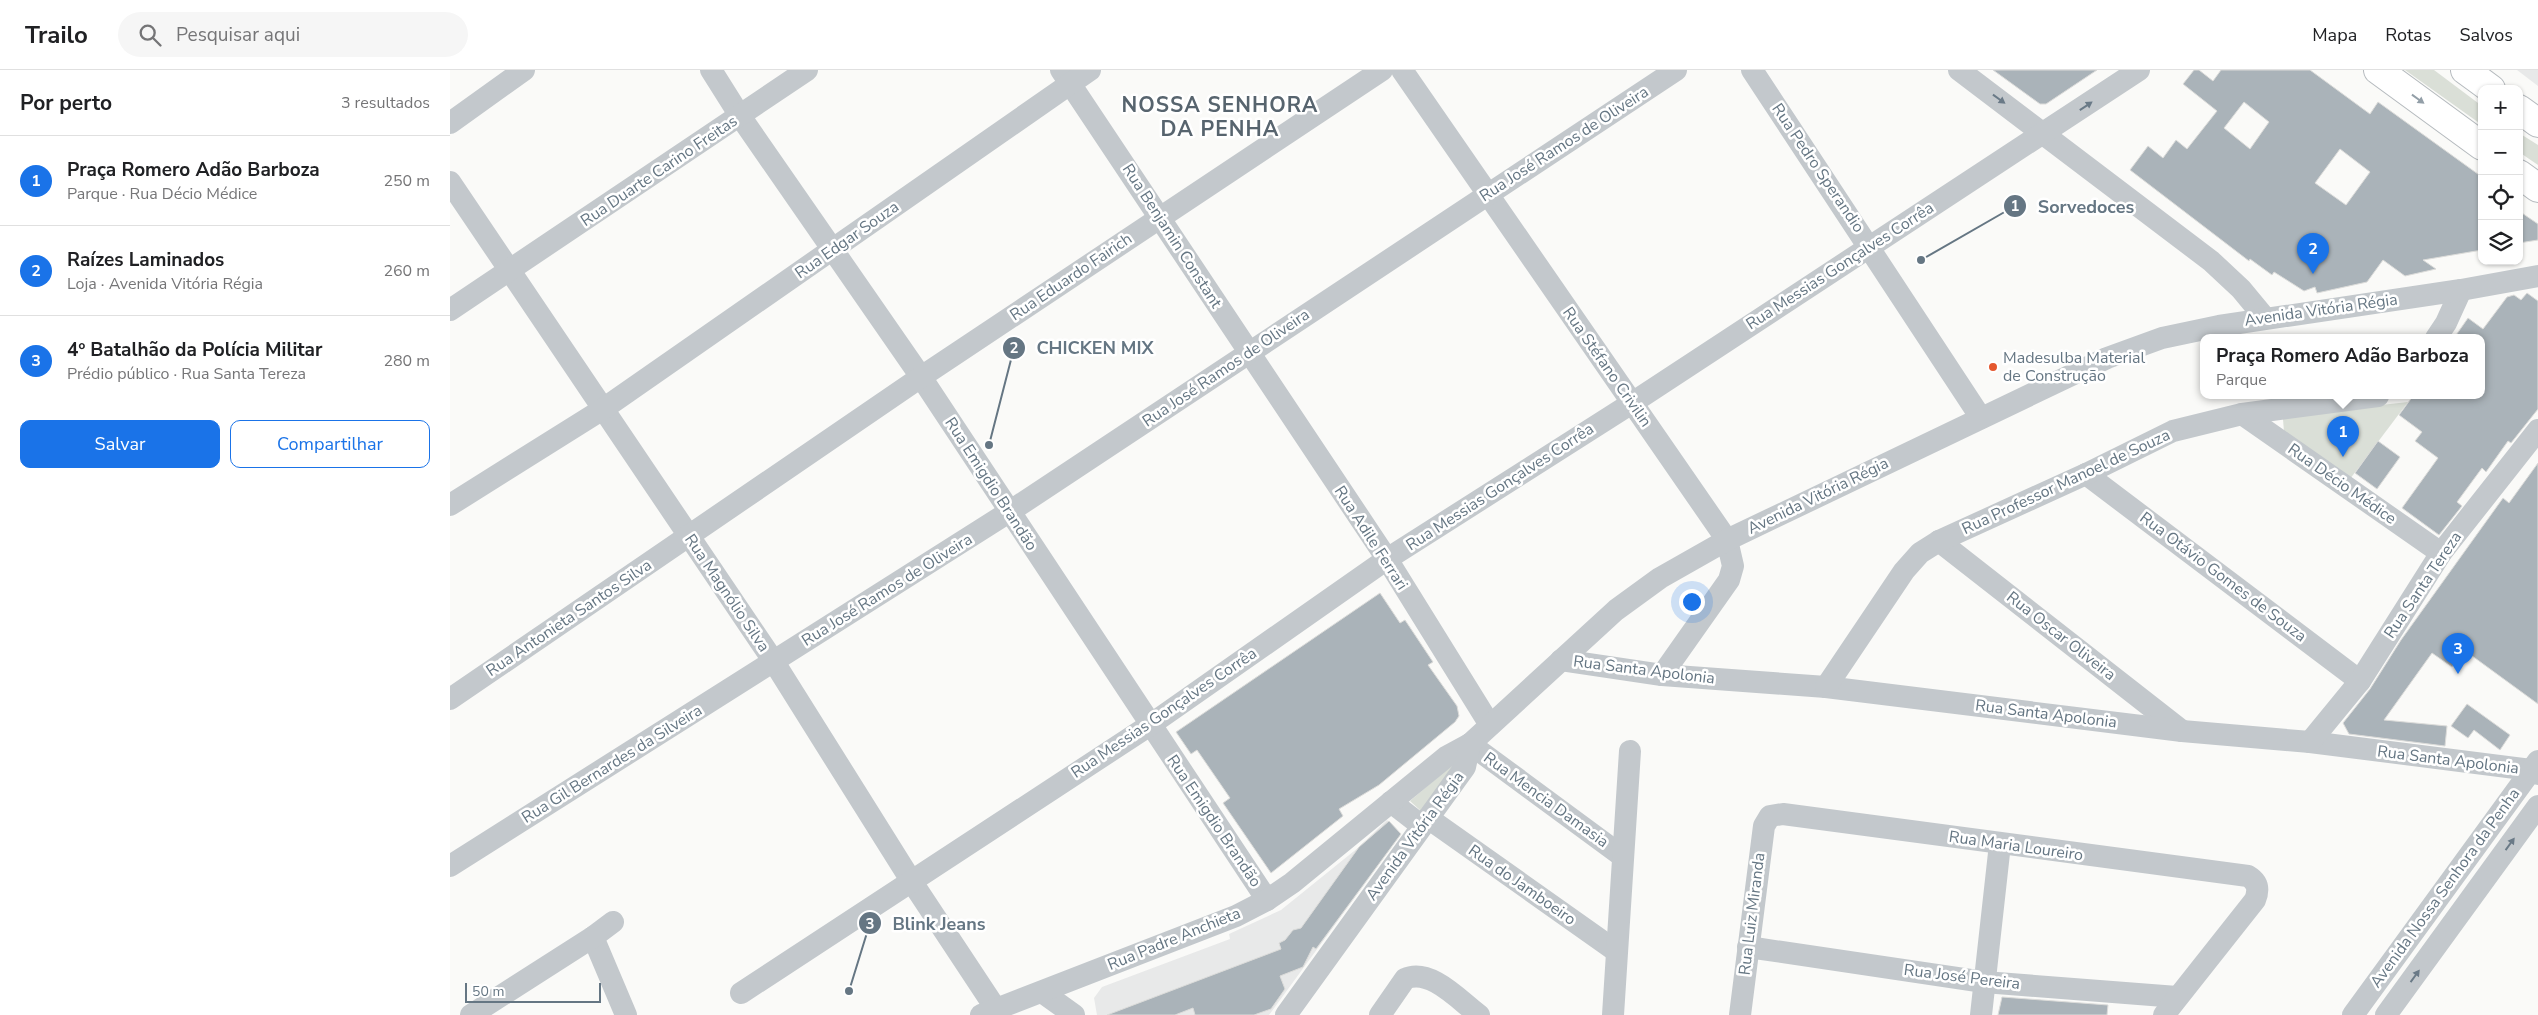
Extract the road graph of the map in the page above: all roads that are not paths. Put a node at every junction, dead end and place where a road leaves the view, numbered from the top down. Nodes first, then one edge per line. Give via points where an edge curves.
1 (524, 70) edge
2 (711, 70) edge
3 (807, 70) edge
4 (1090, 70) edge
5 (1382, 70) edge
6 (1402, 70) edge
7 (1676, 70) edge
8 (1752, 70) edge
9 (1959, 70) edge
10 (2139, 70) edge
11 (2378, 70) edge
12 (2465, 70) edge
13 (1066, 77) edge
14 (2486, 85) edge
15 (2523, 112) edge
16 (740, 116) junction
17 (450, 123) edge
18 (2538, 123) edge
19 (2045, 133) junction
20 (2478, 143) edge
21 (2520, 175) edge
22 (450, 182) edge
23 (2538, 188) edge
24 (1487, 195) junction
25 (1161, 218) junction
26 (1869, 246) junction
27 (834, 250) junction
28 (510, 272) junction
29 (2538, 276) edge
30 (2461, 290) junction
31 (450, 310) edge
32 (2265, 318) junction
33 (2439, 334) edge
34 (1248, 354) junction
35 (921, 377) junction
36 (2355, 399) edge
37 (1632, 403) junction
38 (603, 409) junction
39 (2242, 414) junction
40 (1981, 418) junction
41 (2538, 430) edge
42 (2086, 474) junction
43 (450, 505) edge
44 (1009, 512) junction
45 (688, 537) junction
46 (1727, 540) junction
47 (1939, 541) junction
48 (2441, 553) junction
49 (1386, 559) junction
50 (1561, 660) junction
51 (774, 662) junction
52 (1662, 675) junction
53 (2360, 681) junction
54 (1826, 687) junction
55 (450, 699) edge
56 (1150, 725) junction
57 (1490, 725) junction
58 (2182, 731) junction
59 (2310, 742) junction
60 (1470, 744) junction
61 (1630, 751) dead end
62 (2536, 768) edge
63 (1391, 802) junction
64 (2538, 806) edge
65 (1770, 816) joint
66 (1425, 822) junction
67 (2000, 844) junction
68 (1622, 856) junction
69 (450, 866) edge
70 (912, 882) junction
71 (2444, 890) junction
72 (1267, 900) junction
73 (2465, 906) junction
74 (613, 922) dead end
75 (593, 938) junction
76 (1748, 947) junction
77 (1616, 951) junction
78 (1984, 982) junction
79 (1042, 992) junction
80 (741, 993) dead end
81 (2171, 1006) edge
82 (988, 1012) edge
83 (2362, 1012) edge
84 (471, 1015) edge
85 (626, 1015) edge
86 (1074, 1015) edge
87 (1286, 1015) edge
88 (1380, 1015) edge
89 (1479, 1015) edge
90 (1612, 1015) edge
91 (1740, 1015) edge
92 (1981, 1015) edge
93 (2386, 1015) edge

1 - 17 street
2 - 16 street, Rua Emigdio Brandão
3 - 16 street, Rua Duarte Carino Freitas
4 - 13 street, Rua Edgar Souza
5 - 25 street, Rua Eduardo Fairich
6 - 24 street, Rua Stéfano Crivilin
7 - 24 street, Rua José Ramos de Oliveira
8 - 26 street, Rua Pedro Sperandio
9 -> 19 street
19 -> 10 street, Rua Messias Gonçalves Corrêa
11 -> 20 main road
12 - 14 main road
13 - 25 street, Rua Benjamin Constant
13 - 27 street, Rua Edgar Souza
15 - 18 main road
16 - 27 street, Rua Emigdio Brandão
16 - 28 street, Rua Duarte Carino Freitas
19 - 26 street, Rua Messias Gonçalves Corrêa
19 - 32 street via 2211,261 2241,289
21 - 23 main road
22 - 28 street, Rua Magnólio Silva
24 - 34 street, Rua José Ramos de Oliveira
24 - 37 street, Rua Stéfano Crivilin
25 - 34 street, Rua Benjamin Constant
25 - 35 street, Rua Eduardo Fairich
26 - 37 street, Rua Messias Gonçalves Corrêa
26 - 40 street, Rua Pedro Sperandio
27 - 35 street, Rua Emigdio Brandão
27 - 38 street, Rua Edgar Souza
28 - 31 street, Rua Duarte Carino Freitas
28 - 38 street, Rua Magnólio Silva
29 - 30 street, Avenida Vitória Régia
30 - 32 street, Avenida Vitória Régia
30 - 33 street
32 - 40 street, Avenida Vitória Régia via 2162,338 2106,358
34 - 44 street, Rua José Ramos de Oliveira
34 - 49 street, Rua Adile Ferrari
35 - 44 street, Rua Emigdio Brandão
35 - 45 street, Rua Eduardo Fairich
36 - 39 street, Rua Professor Manoel de Souza
37 - 46 street, Rua Stéfano Crivilin
37 - 49 street, Rua Messias Gonçalves Corrêa
38 - 43 street, Rua Edgar Souza
38 - 45 street, Rua Magnólio Silva
39 - 42 street, Rua Professor Manoel de Souza via 2173,431
39 - 48 street, Rua Décio Médice
40 - 46 street, Avenida Vitória Régia
41 - 48 street, Rua Santa Tereza
42 - 47 street, Rua Professor Manoel de Souza
42 - 53 street, Rua Otávio Gomes de Souza
44 - 51 street, Rua José Ramos de Oliveira
44 - 56 street, Rua Emigdio Brandão
45 - 51 street, Rua Magnólio Silva
45 - 55 street, Rua Antonieta Santos Silva
46 - 50 street, Avenida Vitória Régia via 1653,583 1616,610
46 - 52 street via 1733,566 1729,580
47 - 54 street, Rua Professor Manoel de Souza via 1920,553 1904,571
47 - 58 street, Rua Oscar Oliveira
48 - 53 street, Rua Santa Tereza
49 - 56 street, Rua Messias Gonçalves Corrêa
49 - 57 street, Rua Adile Ferrari
50 - 52 street, Rua Santa Apolonia
50 - 57 street, Avenida Vitória Régia
51 - 69 street, Rua Gil Bernardes da Silveira
51 - 70 street, Rua Magnólio Silva
52 - 54 street, Rua Santa Apolonia
53 - 59 street, Rua Santa Tereza
54 - 58 street, Rua Santa Apolonia
56 - 70 street, Rua Messias Gonçalves Corrêa
56 - 72 street, Rua Emigdio Brandão
57 - 60 street, Avenida Vitória Régia
58 - 59 street, Rua Santa Apolonia
59 - 62 street, Rua Santa Apolonia
60 - 63 street, Rua Padre Anchieta via 1452,752
60 - 66 street, Avenida Vitória Régia via 1465,767
60 - 68 street, Rua Mencia Damasia
61 - 68 street, Rua Mencia Damasia
62 - 71 street, Avenida Nossa Senhora da Penha
63 - 66 street, Rua do Jamboeiro
63 - 72 street, Rua Padre Anchieta
73 -> 64 street, Avenida Nossa Senhora da Penha
65 - 67 street, Rua Maria Loureiro via 1783,814
65 - 76 street, Rua Luiz Miranda via 1764,826
66 - 77 street, Rua do Jamboeiro
66 - 87 street, Avenida Vitória Régia
67 - 78 street
67 - 81 street, Rua Maria Loureiro via 2248,876 2254,880 2258,886 2255,900
68 - 77 street, Rua Mencia Damasia
70 - 80 street, Rua Messias Gonçalves Corrêa
70 - 82 street, Rua Magnólio Silva
71 - 73 street
71 - 83 street, Avenida Nossa Senhora da Penha
72 - 79 street, Rua Padre Anchieta via 1236,916
93 -> 73 street, Avenida Nossa Senhora da Penha
74 - 75 street
75 - 84 street
75 - 85 street
76 - 78 street, Rua José Pereira
76 - 91 street, Rua Luiz Miranda
77 - 90 street, Rua Mencia Damasia
78 - 81 street, Rua José Pereira
78 - 92 street
79 - 82 street, Rua Padre Anchieta
79 - 86 street
88 - 89 street via 1410,977 1437,983

